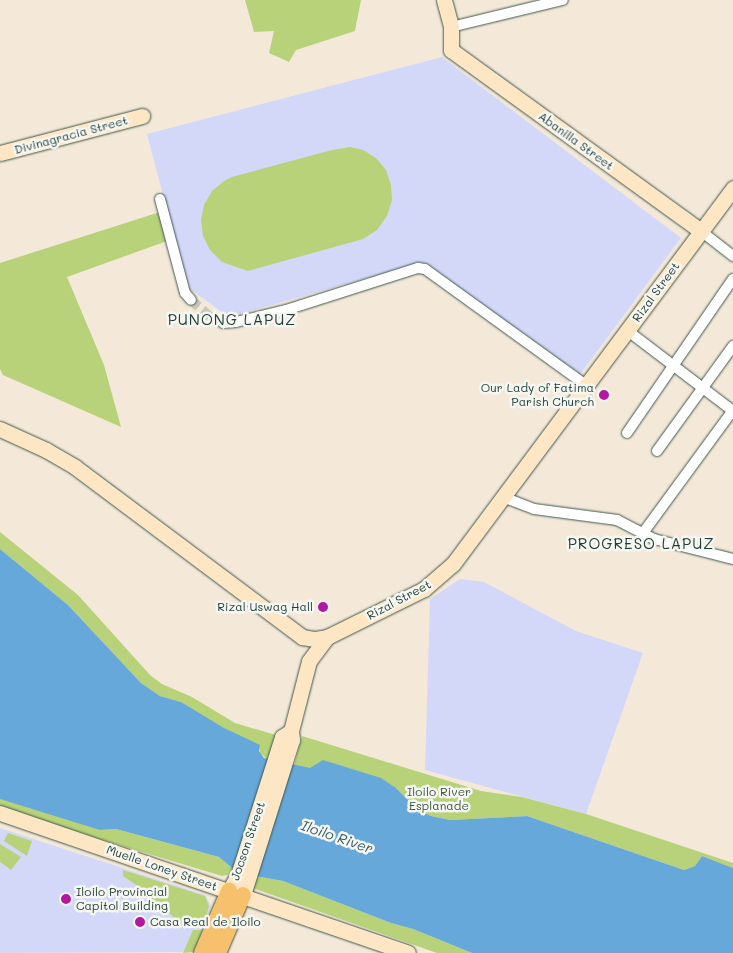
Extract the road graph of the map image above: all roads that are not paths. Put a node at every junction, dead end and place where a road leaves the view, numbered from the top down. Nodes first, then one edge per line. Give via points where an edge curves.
1 (444, 0) edge
2 (564, 0) edge
3 (451, 27) junction
4 (142, 116) dead end
5 (0, 153) edge
6 (733, 188) edge
7 (160, 199) dead end
8 (701, 231) junction
9 (733, 256) edge
10 (733, 279) edge
11 (191, 300) tunnel mouth
12 (223, 323) tunnel mouth
13 (628, 331) junction
14 (733, 346) edge
15 (672, 364) junction
16 (586, 385) junction
17 (702, 387) junction
18 (733, 411) edge
19 (0, 429) edge
20 (627, 433) dead end
21 (657, 451) dead end
22 (503, 497) junction
23 (643, 533) junction
24 (733, 559) edge
25 (302, 637) junction
26 (327, 637) junction
27 (307, 668) junction
28 (0, 813) edge
29 (236, 893) junction
30 (202, 953) edge
31 (218, 953) edge
32 (408, 953) edge

1 - 3 main road
2 - 3 street
3 - 8 main road, Abanilla Street via 452,50
4 - 5 main road, Divinagracia Street
6 - 8 main road, Rizal Street
7 - 11 street via 185,293
8 - 9 street
8 - 13 main road, Rizal Street
10 - 15 street
12 - 16 street via 286,310 425,268
13 - 15 street
13 - 16 main road, Rizal Street
14 - 17 street
15 - 17 street
15 - 20 street
16 - 22 main road, Rizal Street
17 - 18 street
17 - 21 street
18 - 23 street
19 - 25 main road via 75,467
22 - 23 street via 534,509 617,520
22 - 26 main road, Rizal Street via 453,564 434,582
23 - 24 street via 654,539
25 - 26 main road, Rizal Street
25 - 27 main road
26 - 27 main road, Jocson Street
27 - 29 main road, Jocson Street
28 - 29 main road, Muelle Loney Street
29 - 30 main road, Jocson Street
29 - 31 main road, Jocson Street
29 - 32 main road, Muelle Loney Street

